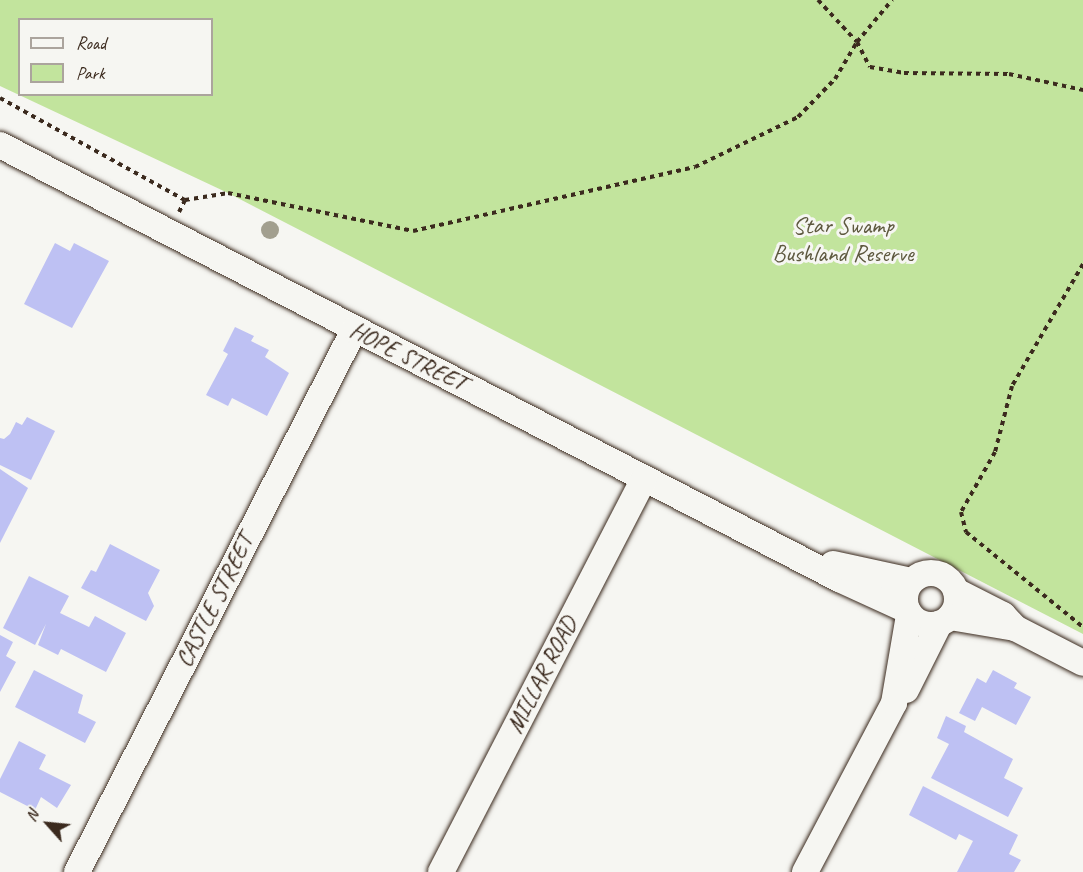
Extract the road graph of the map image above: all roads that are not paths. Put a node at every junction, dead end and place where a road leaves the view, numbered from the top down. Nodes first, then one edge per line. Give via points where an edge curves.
1 (0, 145) edge
2 (354, 330) junction
3 (644, 478) junction
4 (818, 566) junction
5 (911, 581) junction
6 (956, 591) junction
7 (908, 613) junction
8 (945, 621) junction
9 (1015, 628) junction
10 (1083, 663) edge
11 (894, 703) junction
12 (77, 872) edge
13 (441, 872) edge
14 (805, 872) edge

1 - 2 street, HOPE STREET
2 - 3 street, HOPE STREET
2 - 12 street, CASTLE STREET
3 - 4 street, HOPE STREET
3 - 13 street, MILLAR ROAD
4 - 5 street, HOPE STREET via 831,564
4 - 7 street, HOPE STREET
5 - 6 street via 937,573
5 - 7 street via 905,595
6 - 8 street via 956,605
6 - 9 street via 1003,615
7 - 8 street via 920,623
7 - 11 street
8 - 9 street
8 - 11 street via 907,689
9 - 10 street
11 - 14 street

